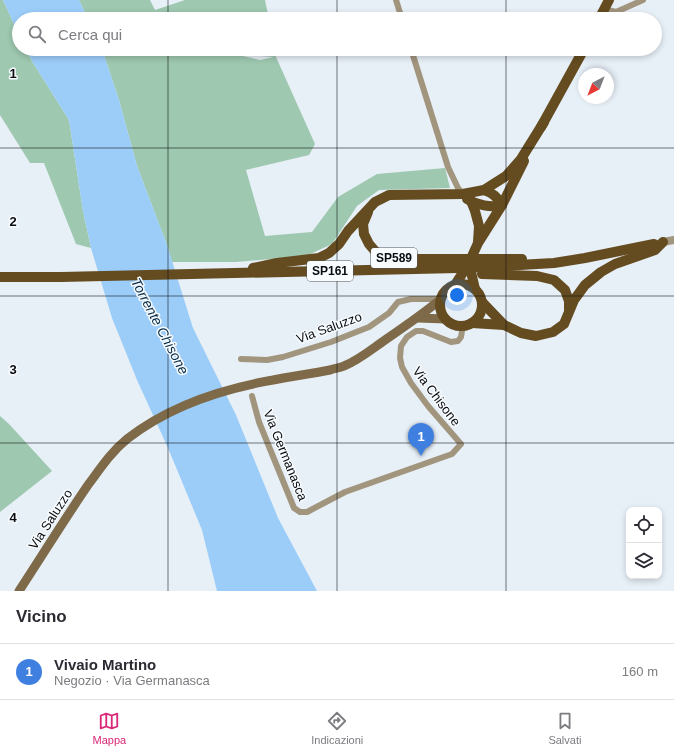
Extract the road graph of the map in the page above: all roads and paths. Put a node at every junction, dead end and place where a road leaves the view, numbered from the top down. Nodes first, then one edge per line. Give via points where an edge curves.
1 (396, 0) edge
2 (609, 0) edge
3 (643, 0) edge
4 (604, 9) junction
5 (400, 12) edge
6 (602, 12) edge
7 (413, 56) edge
8 (580, 56) edge
9 (544, 122) junction
10 (484, 190) junction
11 (463, 194) junction
12 (471, 201) junction
13 (502, 205) junction
14 (369, 208) junction
15 (674, 240) edge
16 (663, 242) junction
17 (478, 243) junction
18 (462, 266) junction
19 (484, 267) junction
20 (231, 273) junction
21 (0, 277) edge
22 (455, 285) junction
23 (475, 289) junction
24 (441, 299) junction
25 (482, 302) junction
26 (569, 314) junction
27 (418, 318) junction
28 (446, 319) junction
29 (467, 324) junction
30 (504, 325) junction
31 (241, 359) dead end
32 (252, 396) dead end
33 (460, 444) joint
34 (19, 591) edge

1 - 5 street
2 - 4 main road
3 - 4 street via 616,12
4 - 6 main road
7 - 11 street via 448,166
8 - 9 main road
9 - 10 main road via 521,159 506,176
9 - 13 main road
10 - 11 main road
10 - 13 main road via 492,193
11 - 12 main road
11 - 14 main road via 389,195
12 - 13 main road via 492,207
12 - 17 main road via 479,226
13 - 17 main road
14 - 18 main road, SP589 via 363,224 364,234 369,244 385,257
14 - 20 main road via 339,244 319,258 277,263
15 - 16 street, SP161
16 - 19 main road, SP161 via 554,263
16 - 26 main road via 655,250 615,264 601,272 585,285 574,300
17 - 18 main road
18 - 19 main road, SP161, bridge
18 - 20 main road, SP161
18 - 22 main road
18 - 23 main road
19 - 26 main road via 554,280 565,290 569,301
20 - 21 main road, SP161
22 - 23 main road via 462,284
22 - 24 main road via 449,288
23 - 25 main road
24 - 27 main road, Via Saluzzo
24 - 28 main road via 442,313
24 - 31 street, Via Saluzzo via 411,298 398,302 389,313 369,327 289,355 267,360
25 - 29 main road via 477,319
25 - 30 main road
26 - 30 main road via 564,324 553,332 536,336 520,333
27 - 28 main road
27 - 34 main road, Via Saluzzo via 344,366 243,385 178,408 140,429 119,446 100,468
28 - 29 main road via 457,325
29 - 30 main road
29 - 33 street, Via Chisone via 461,338 451,342 416,331 407,337 401,346 400,358 411,383
32 - 33 street, Via Germanasca via 259,422 294,508 300,512 306,512 345,492 452,454

